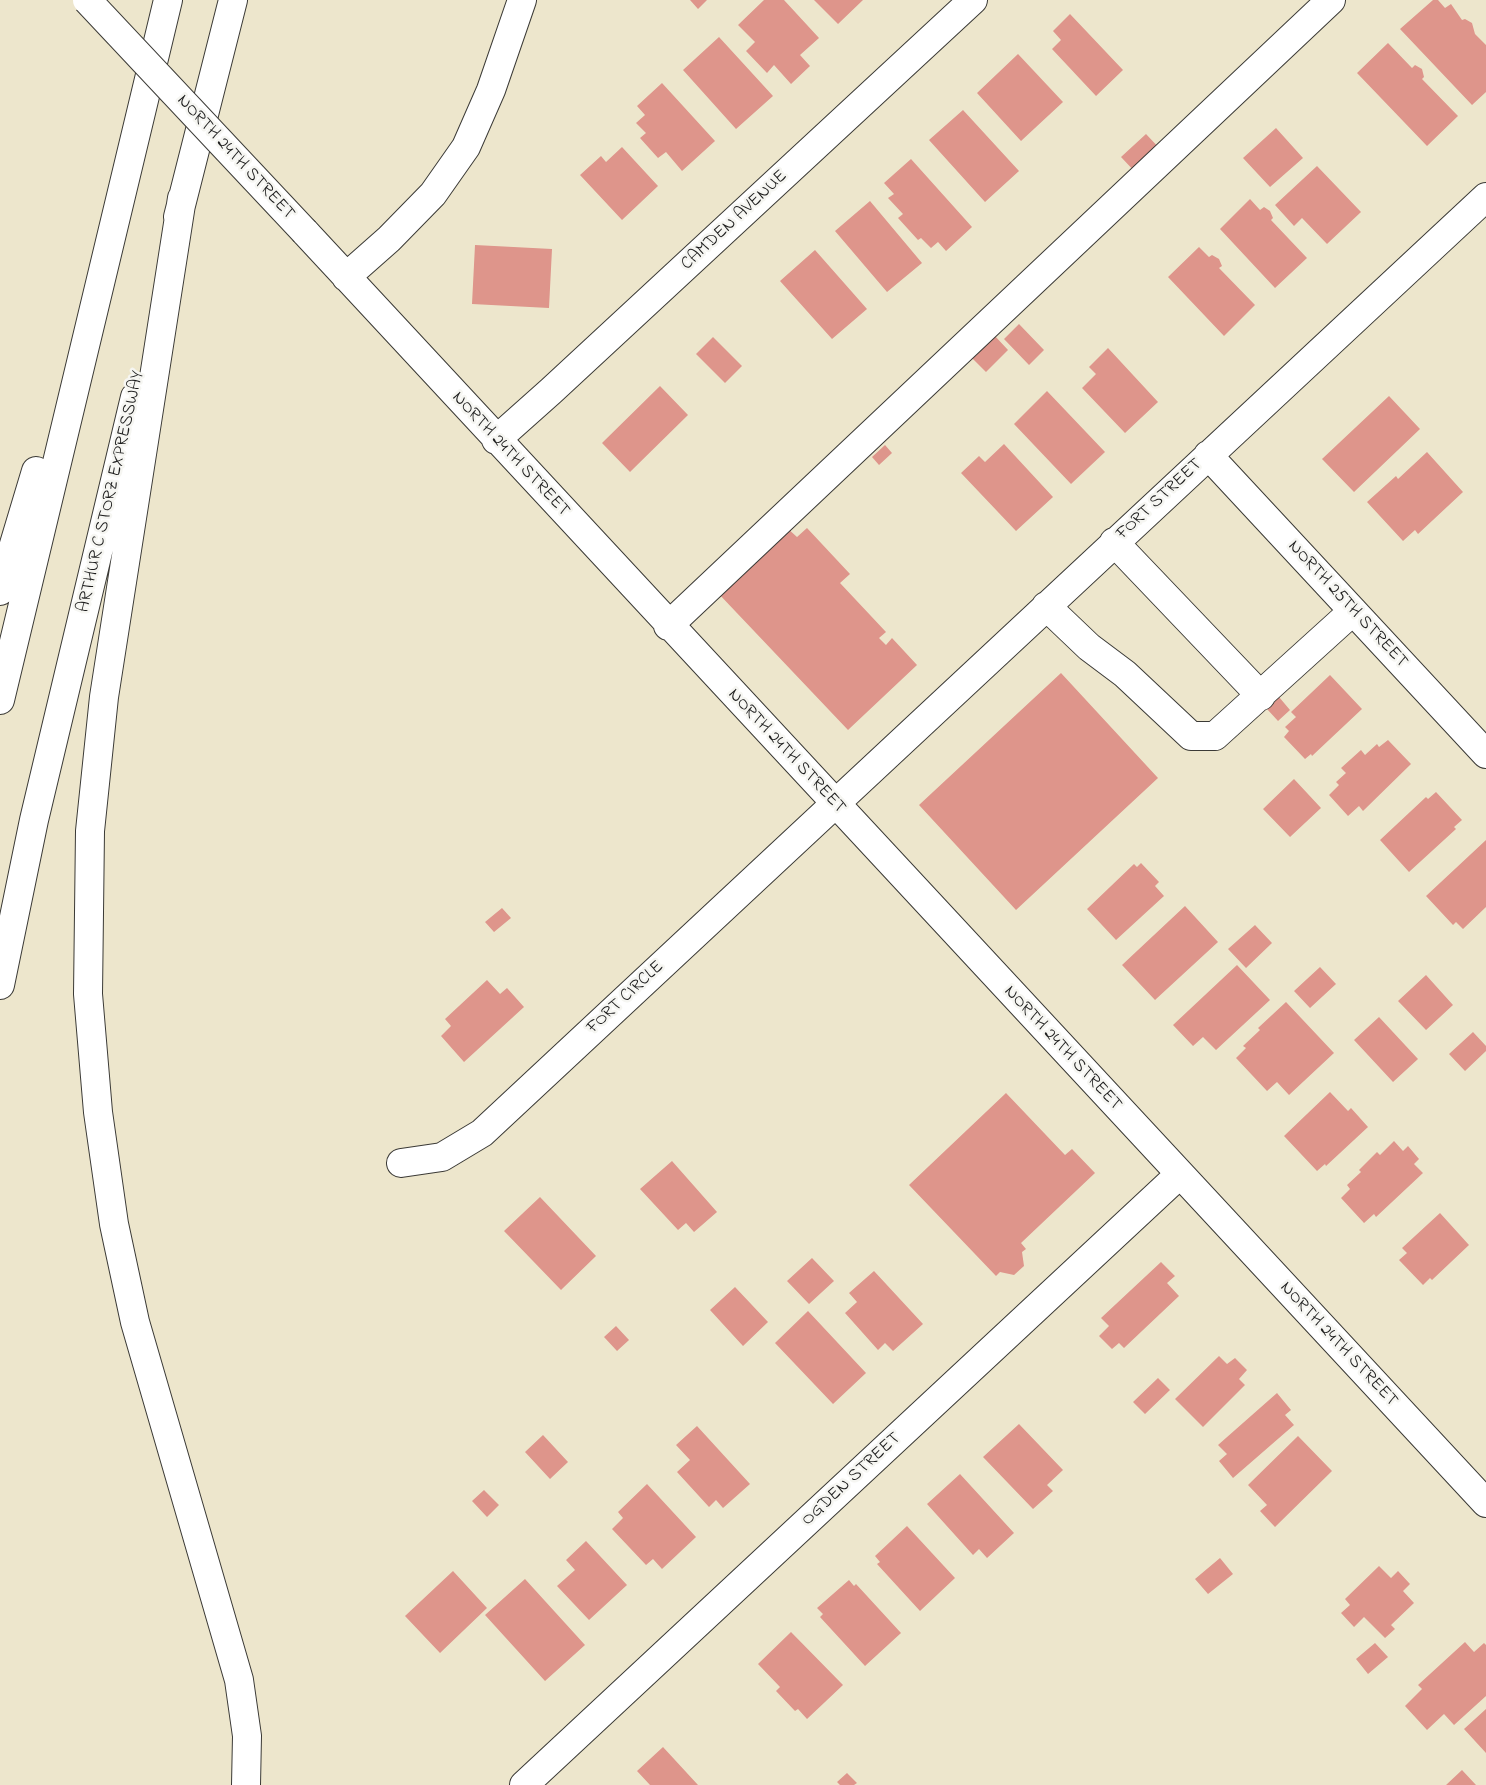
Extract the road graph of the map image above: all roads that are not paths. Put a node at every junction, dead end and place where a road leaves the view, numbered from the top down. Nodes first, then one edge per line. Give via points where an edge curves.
1 (87, 0) edge
2 (168, 0) edge
3 (233, 0) edge
4 (522, 0) edge
5 (973, 0) edge
6 (1330, 0) edge
7 (127, 170) junction
8 (1486, 197) edge
9 (182, 198) junction
10 (346, 278) junction
11 (496, 440) junction
12 (1208, 455) junction
13 (1114, 542) junction
14 (0, 591) edge
15 (1046, 606) junction
16 (1353, 611) junction
17 (668, 626) junction
18 (1261, 696) junction
19 (0, 700) edge
20 (1486, 754) edge
21 (834, 803) junction
22 (0, 985) edge
23 (401, 1163) dead end
24 (1179, 1174) junction
25 (1486, 1503) edge
26 (246, 1785) edge
27 (524, 1785) edge

1 - 10 main road, NORTH 24TH STREET, bridge
2 - 7 main road
3 - 9 main road, ARTHUR C STORZ EXPRESSWAY
4 - 10 main road via 491,90 466,147 433,194
5 - 11 main road, CAMDEN AVENUE
6 - 17 main road
7 - 14 main road
7 - 19 main road
8 - 12 main road, FORT STREET
9 - 22 main road, ARTHUR C STORZ EXPRESSWAY via 34,820
9 - 26 main road via 104,697 90,832 88,994 98,1112 114,1224 135,1322 239,1680 247,1736
10 - 11 main road, NORTH 24TH STREET
11 - 17 main road, NORTH 24TH STREET
12 - 13 main road, FORT STREET
12 - 16 main road, NORTH 25TH STREET
13 - 15 main road, FORT STREET
13 - 18 main road
15 - 18 main road via 1191,736 1215,736
15 - 21 main road, FORT STREET
16 - 18 main road
16 - 20 main road, NORTH 25TH STREET
17 - 21 main road, NORTH 24TH STREET
21 - 23 main road, FORT CIRCLE via 482,1133 442,1156
21 - 24 main road, NORTH 24TH STREET
24 - 25 main road, NORTH 24TH STREET
24 - 27 main road, OGDEN STREET

